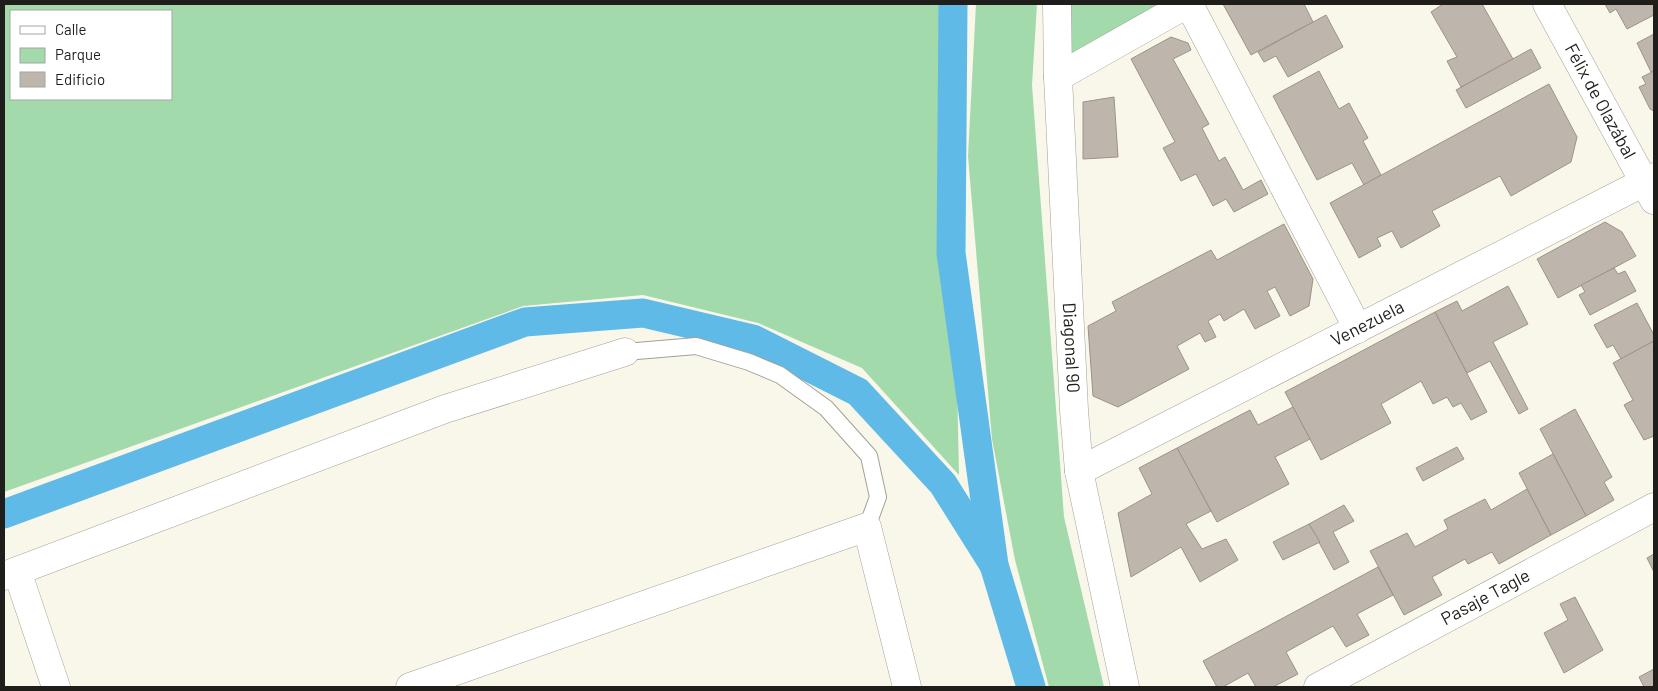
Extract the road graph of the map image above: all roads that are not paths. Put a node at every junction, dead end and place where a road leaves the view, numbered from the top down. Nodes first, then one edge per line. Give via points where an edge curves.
1 (1058, 4) edge
2 (1188, 4) edge
3 (1547, 4) edge
4 (1058, 77) junction
5 (1651, 186) edge
6 (1358, 329) junction
7 (625, 352) joint
8 (1080, 471) junction
9 (1654, 508) edge
10 (866, 528) junction
11 (10, 573) edge
12 (56, 687) edge
13 (410, 687) edge
14 (907, 687) edge
15 (1125, 687) edge
16 (1318, 687) edge

1 - 4 street, Diagonal 90
2 - 4 street
2 - 6 street
3 - 5 street, Félix de Olazábal
4 - 8 street, Diagonal 90 via 1074,410
5 - 6 street, Venezuela
6 - 8 street, Venezuela
7 - 10 lane via 696,346 780,375 826,408 869,456 878,497
7 - 11 street via 445,409
8 - 15 street, Diagonal 90
9 - 16 street, Pasaje Tagle
10 - 13 street
10 - 14 street
11 - 12 street

